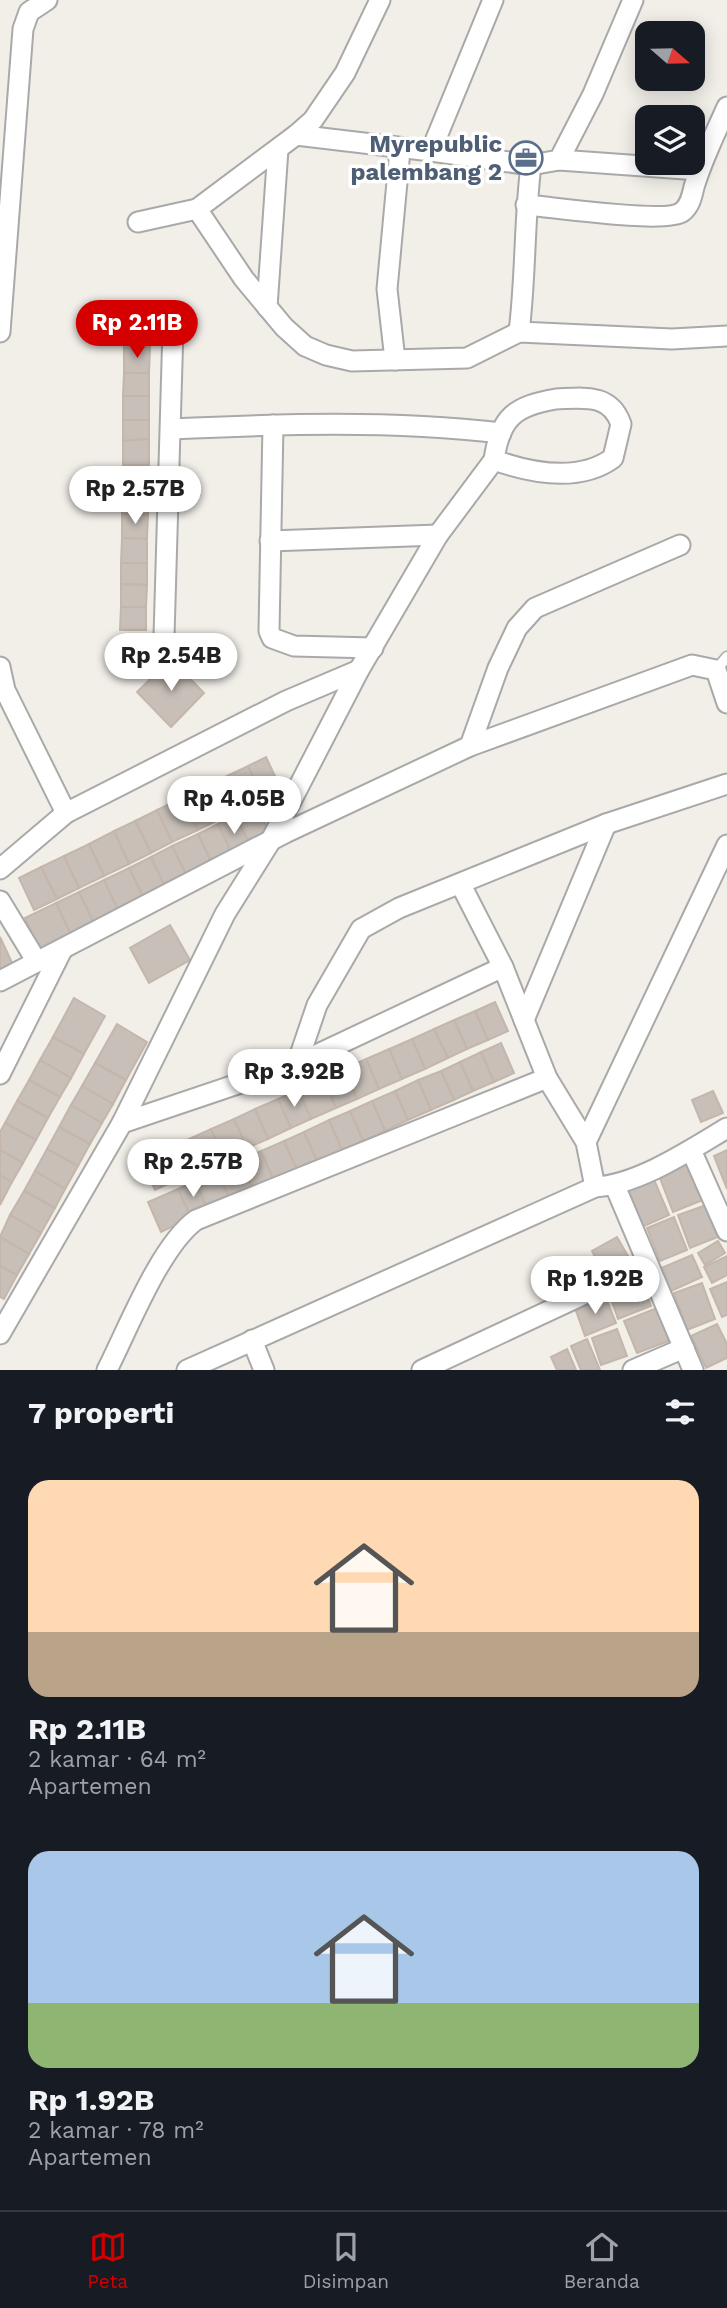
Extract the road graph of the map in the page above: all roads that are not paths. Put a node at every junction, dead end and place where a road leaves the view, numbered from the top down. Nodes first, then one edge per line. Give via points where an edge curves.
1 (47, 0) edge
2 (380, 0) edge
3 (493, 0) edge
4 (633, 0) edge
5 (727, 107) edge
6 (296, 135) junction
7 (278, 149) junction
8 (400, 150) junction
9 (431, 151) junction
10 (705, 156) edge
11 (559, 160) junction
12 (531, 165) junction
13 (635, 165) edge
14 (698, 175) edge
15 (4, 205) edge
16 (526, 205) junction
17 (197, 209) junction
18 (138, 222) dead end
19 (267, 307) junction
20 (173, 328) dead end
21 (0, 332) edge
22 (519, 332) junction
23 (727, 336) edge
24 (395, 360) junction
25 (272, 425) junction
26 (171, 429) junction
27 (501, 433) junction
28 (494, 460) junction
29 (439, 536) junction
30 (270, 541) junction
31 (680, 545) dead end
32 (164, 636) dead end
33 (373, 648) junction
34 (721, 663) edge
35 (0, 667) edge
36 (359, 670) junction
37 (727, 703) edge
38 (470, 746) junction
39 (727, 784) edge
40 (66, 813) junction
41 (606, 824) junction
42 (271, 842) junction
43 (727, 845) edge
44 (0, 869) edge
45 (461, 884) junction
46 (0, 901) edge
47 (62, 950) junction
48 (37, 962) junction
49 (503, 967) junction
50 (0, 981) edge
51 (524, 1020) junction
52 (297, 1064) junction
53 (0, 1074) edge
54 (547, 1078) junction
55 (122, 1123) junction
56 (727, 1128) edge
57 (586, 1142) junction
58 (691, 1150) junction
59 (605, 1187) junction
60 (727, 1231) edge
61 (648, 1265) junction
62 (0, 1334) edge
63 (252, 1340) junction
64 (684, 1348) junction
65 (107, 1370) edge
66 (187, 1370) edge
67 (264, 1370) edge
68 (422, 1370) edge
69 (633, 1370) edge
70 (693, 1370) edge

1 - 15 street via 29,12 23,29
2 - 6 street via 345,74 313,120
3 - 9 street
4 - 11 street
5 - 10 street
6 - 7 street
6 - 8 street
7 - 17 street
7 - 19 street
8 - 9 street
8 - 24 street via 387,289
9 - 12 street
11 - 12 street
11 - 13 street
12 - 16 street
14 - 16 street via 690,202 682,212 670,216
15 - 21 street
16 - 22 street via 526,277
17 - 18 street
17 - 19 street
19 - 24 street via 315,352 352,361
20 - 26 street
22 - 23 street via 671,339
22 - 24 street via 467,358
25 - 26 street
25 - 27 street
25 - 30 street
26 - 32 street
27 - 28 street
27 - 28 street via 517,410 556,399 608,402 621,424 617,454 598,467 535,473
28 - 29 street
29 - 30 street
29 - 33 street
30 - 33 street via 272,638 294,646
31 - 38 street via 535,608 517,628 502,659
33 - 36 street
34 - 37 street
34 - 38 street via 692,665
35 - 40 street via 5,691
36 - 40 street via 286,701
36 - 42 street
38 - 42 street
39 - 41 street
40 - 44 street
41 - 45 street
41 - 51 street
42 - 47 street
42 - 55 street via 225,914
43 - 57 street
45 - 49 street
45 - 52 street via 399,908 361,929 317,1005
46 - 48 street
47 - 48 street
47 - 53 street
48 - 50 street
49 - 51 street
49 - 52 street
51 - 54 street
52 - 55 street
54 - 57 street
54 - 65 street via 196,1220 184,1228 162,1261
55 - 62 street
56 - 58 street
57 - 59 street
58 - 59 street
58 - 60 street
59 - 61 street
59 - 63 street
61 - 64 street
61 - 68 street
63 - 66 street
63 - 67 street
64 - 69 street
64 - 70 street

